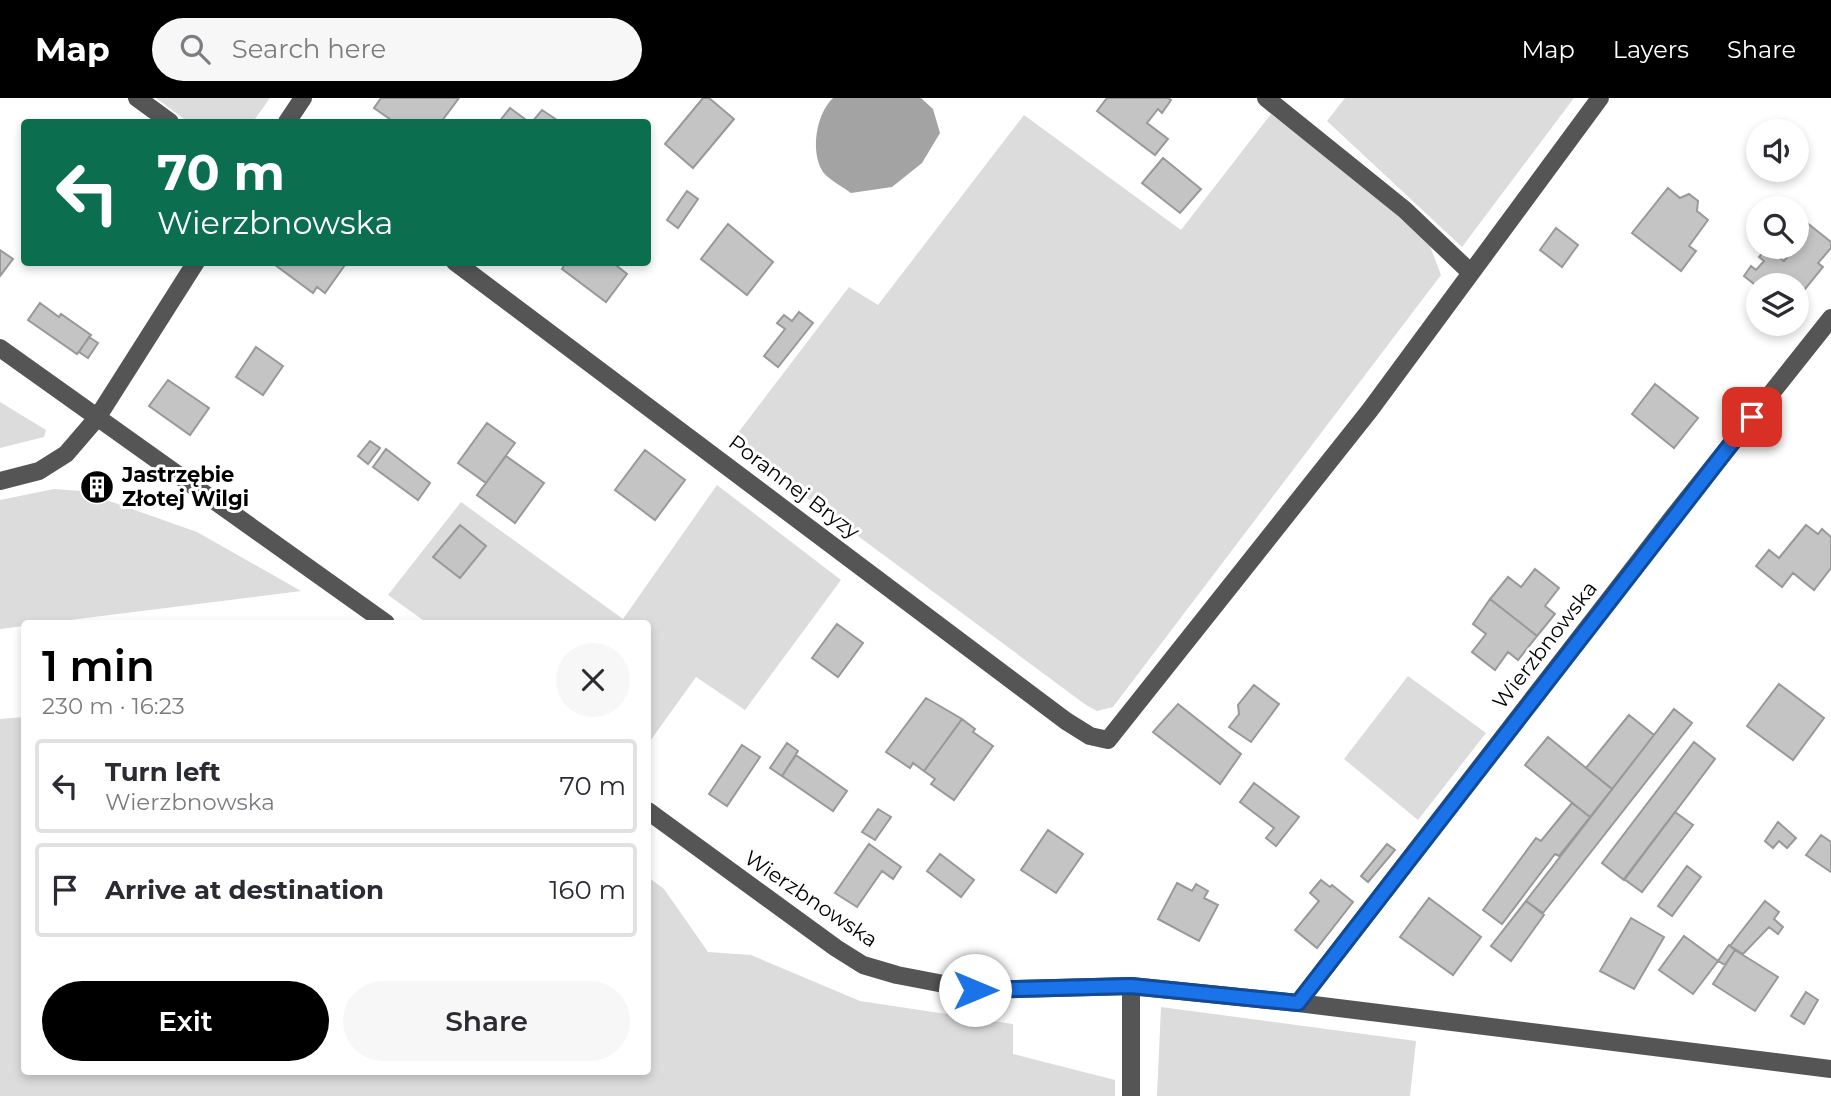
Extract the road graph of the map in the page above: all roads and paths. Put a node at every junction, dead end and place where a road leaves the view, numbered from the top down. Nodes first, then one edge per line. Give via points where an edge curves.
1 (137, 98) edge
2 (303, 98) edge
3 (1266, 98) edge
4 (1600, 98) edge
5 (166, 119) edge
6 (289, 119) edge
7 (193, 266) edge
8 (461, 266) edge
9 (1471, 273) junction
10 (1831, 318) edge
11 (0, 348) edge
12 (97, 418) junction
13 (0, 481) edge
14 (382, 620) edge
15 (651, 813) edge
16 (1131, 986) junction
17 (1298, 1003) junction
18 (1831, 1069) edge
19 (1131, 1096) edge

1 - 5 street
2 - 6 street
3 - 9 street via 1405,210
4 - 9 street
7 - 12 street
8 - 9 street, Porannej Bryzy via 1066,722 1108,740 1370,410
10 - 17 street, Wierzbnowska
11 - 12 street
12 - 13 street via 53,464
12 - 14 street
15 - 16 street, Wierzbnowska via 863,965 975,990
16 - 17 street, Wierzbnowska
16 - 19 street
17 - 18 street, Wierzbnowska

